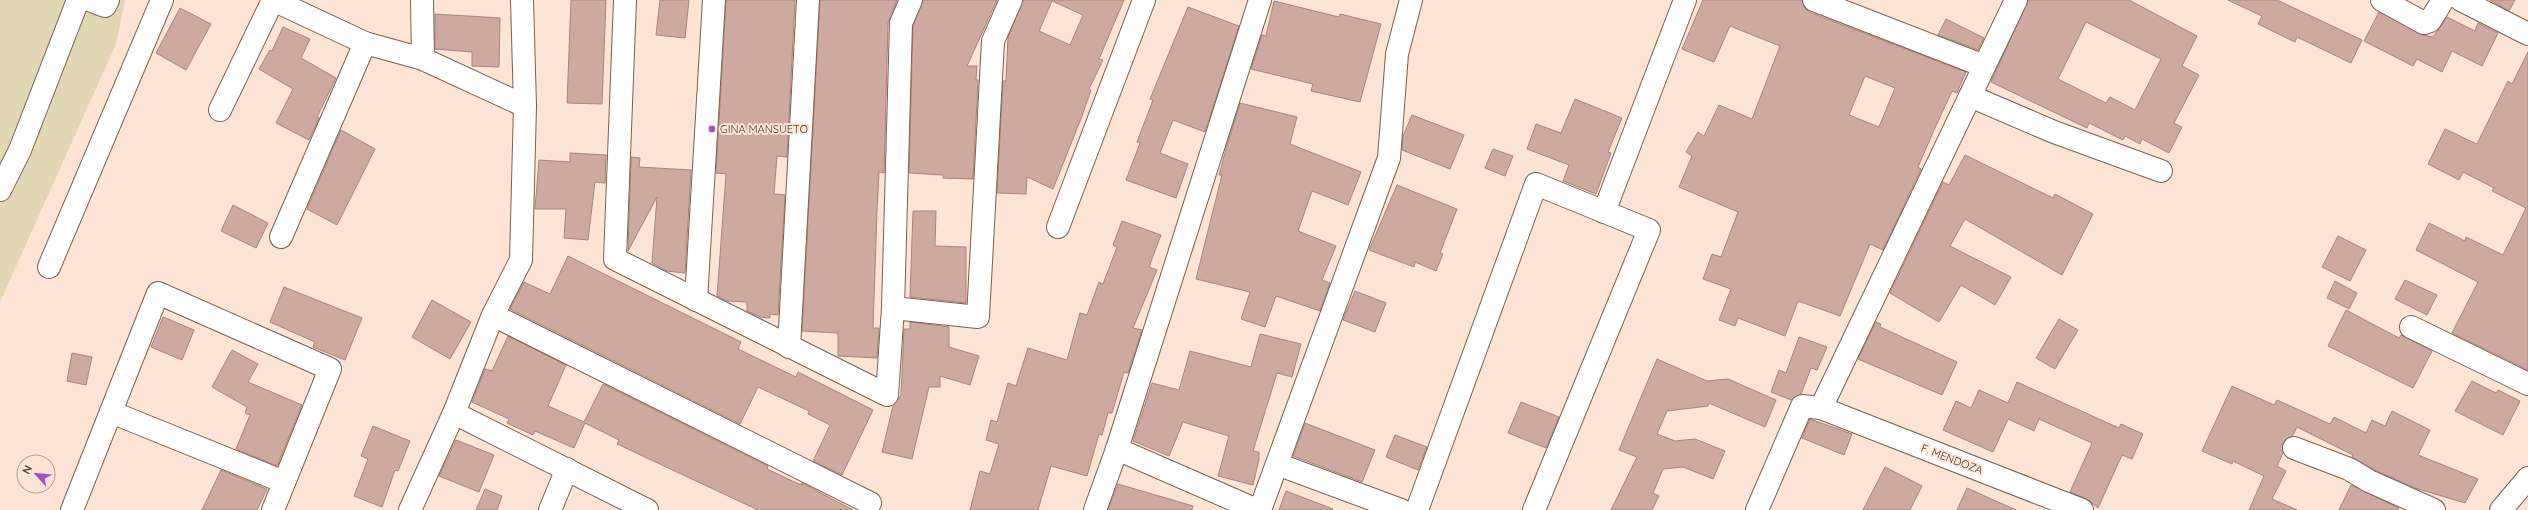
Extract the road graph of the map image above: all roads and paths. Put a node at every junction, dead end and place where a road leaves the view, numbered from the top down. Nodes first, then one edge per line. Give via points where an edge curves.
1 (78, 0) edge
2 (90, 0) edge
3 (108, 0) edge
4 (162, 0) edge
5 (422, 0) edge
6 (522, 0) edge
7 (625, 0) edge
8 (714, 0) edge
9 (808, 0) edge
10 (911, 0) edge
11 (1011, 0) edge
12 (1144, 0) edge
13 (1260, 0) edge
14 (1411, 0) edge
15 (1685, 0) edge
16 (1814, 0) edge
17 (2016, 0) edge
18 (2382, 0) edge
19 (2443, 0) edge
20 (2461, 0) edge
21 (2528, 34) edge
22 (365, 43) junction
23 (422, 59) junction
24 (1984, 66) junction
25 (1970, 96) junction
26 (525, 106) junction
27 (220, 110) dead end
28 (2161, 171) dead end
29 (0, 190) edge
30 (1604, 212) junction
31 (1058, 227) dead end
32 (281, 236) dead end
33 (49, 267) dead end
34 (696, 300) junction
35 (893, 308) junction
36 (493, 315) junction
37 (2411, 327) dead end
38 (789, 347) junction
39 (2528, 384) edge
40 (1821, 408) junction
41 (111, 412) junction
42 (454, 413) junction
43 (2294, 448) dead end
44 (1117, 449) junction
45 (1277, 464) junction
46 (567, 468) junction
47 (2528, 478) edge
48 (284, 482) junction
49 (870, 503) dead end
50 (72, 510) edge
51 (273, 510) edge
52 (410, 510) edge
53 (550, 510) edge
54 (647, 510) edge
55 (1095, 510) edge
56 (1258, 510) edge
57 (1402, 510) edge
58 (1417, 510) edge
59 (1534, 510) edge
60 (1757, 510) edge
61 (2082, 510) edge
62 (2434, 510) edge
63 (2501, 510) edge

1 - 29 street via 20,150
2 - 3 street via 105,6
4 - 33 street
5 - 23 street
6 - 26 street
7 - 34 street via 615,259
8 - 34 street
9 - 38 street
10 - 35 street via 901,24
11 - 35 street via 993,41 978,317
12 - 31 street
13 - 44 street
14 - 45 street via 1397,54 1389,158
15 - 30 street
16 - 24 street
17 - 24 street
18 - 19 street via 2424,23 2430,21
20 - 21 street
22 - 23 street
22 - 27 street via 273,0
22 - 32 street
23 - 26 street
24 - 25 street
25 - 28 street via 2054,132
25 - 40 street
26 - 36 street via 521,260
30 - 58 street via 1536,184
30 - 59 street via 1649,230
34 - 38 street
35 - 38 street via 888,396
36 - 42 street
36 - 49 street
37 - 39 street
40 - 60 street, F. MENDOZA via 1802,406
40 - 61 street, F. MENDOZA
41 - 48 street
41 - 48 street via 158,293 330,369
41 - 50 street
42 - 46 street
42 - 52 street
43 - 62 street via 2349,469 2369,481
44 - 55 street
44 - 56 street
45 - 56 street
45 - 57 street
46 - 53 street
46 - 54 street
47 - 63 street
48 - 51 street

